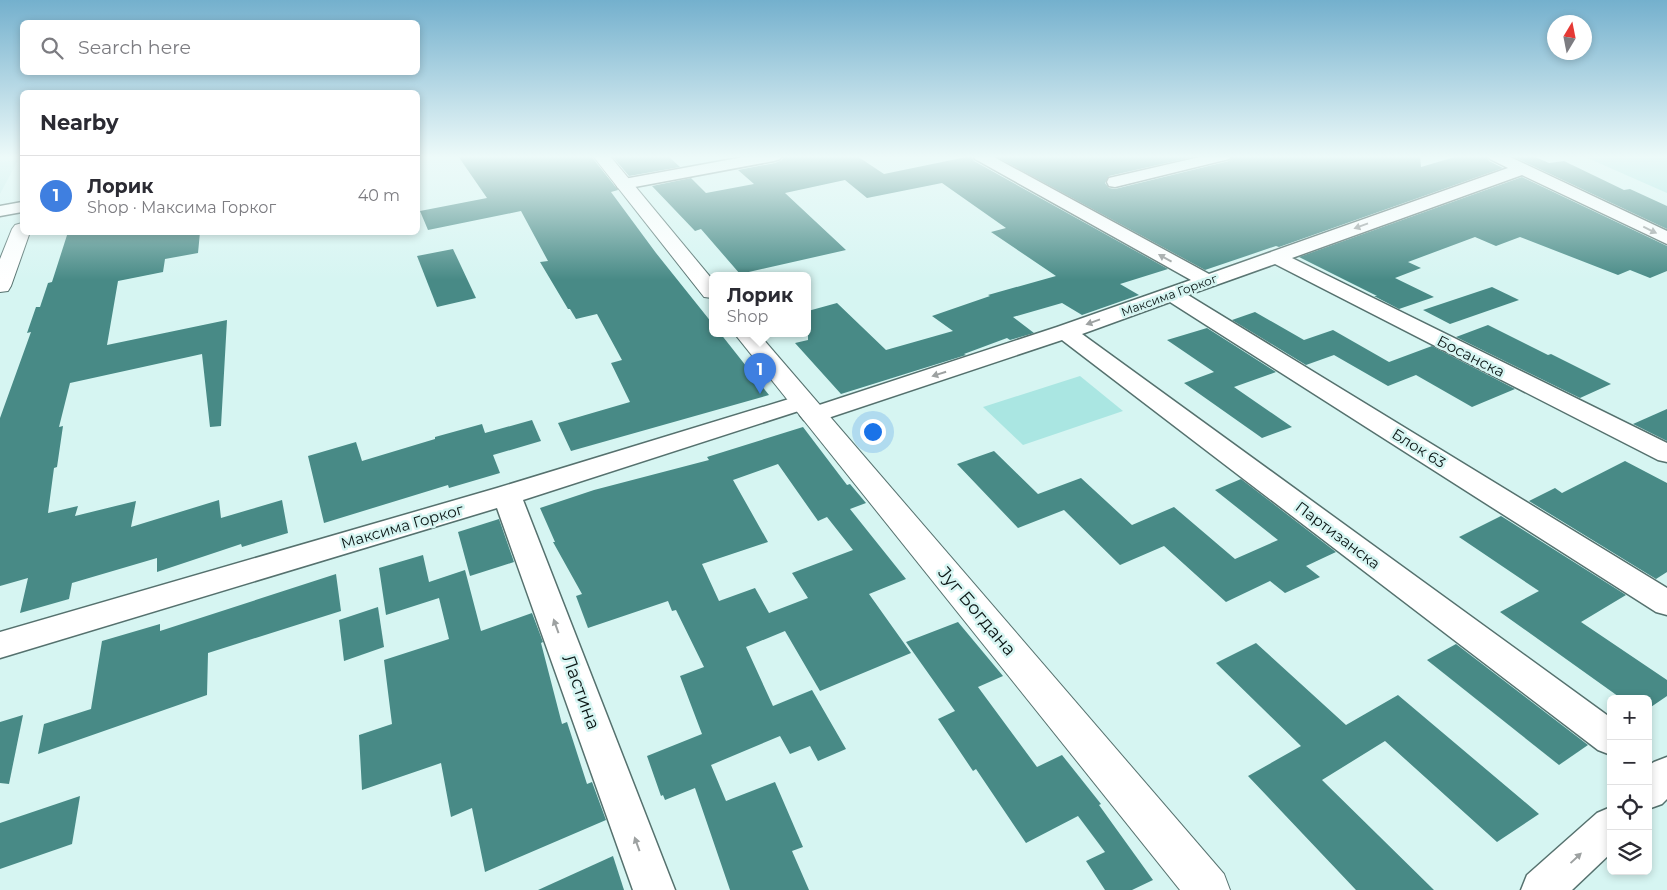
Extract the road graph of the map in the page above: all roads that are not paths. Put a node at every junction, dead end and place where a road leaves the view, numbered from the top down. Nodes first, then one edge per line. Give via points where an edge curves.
1 (635, 198) edge
2 (1056, 198) edge
3 (1442, 198) edge
4 (1582, 198) edge
5 (20, 207) edge
6 (0, 211) edge
7 (20, 235) edge
8 (1667, 238) edge
9 (1276, 257) junction
10 (1208, 281) junction
11 (0, 286) edge
12 (709, 288) edge
13 (1172, 294) junction
14 (1065, 332) junction
15 (749, 337) edge
16 (807, 408) junction
17 (1667, 454) edge
18 (507, 495) junction
19 (1667, 602) edge
20 (0, 645) edge
21 (1607, 735) edge
22 (1607, 830) edge
23 (654, 890) edge
24 (1208, 890) edge
25 (1542, 890) edge

1 - 12 street
10 -> 2 street
3 -> 9 street, Максима Горког
4 -> 8 street
5 - 6 street
7 - 11 street
9 - 10 street, Максима Горког
9 - 17 street, Босанска
10 - 13 street, Максима Горког
13 -> 14 street, Максима Горког
13 - 19 street, Блок 63
14 -> 16 street, Максима Горког
14 - 21 street, Партизанска
15 - 16 street, Југ Богдана
16 - 18 street, Максима Горког
16 - 24 street, Југ Богдана
18 - 20 street, Максима Горког
23 -> 18 street, Ластина
25 -> 22 street

